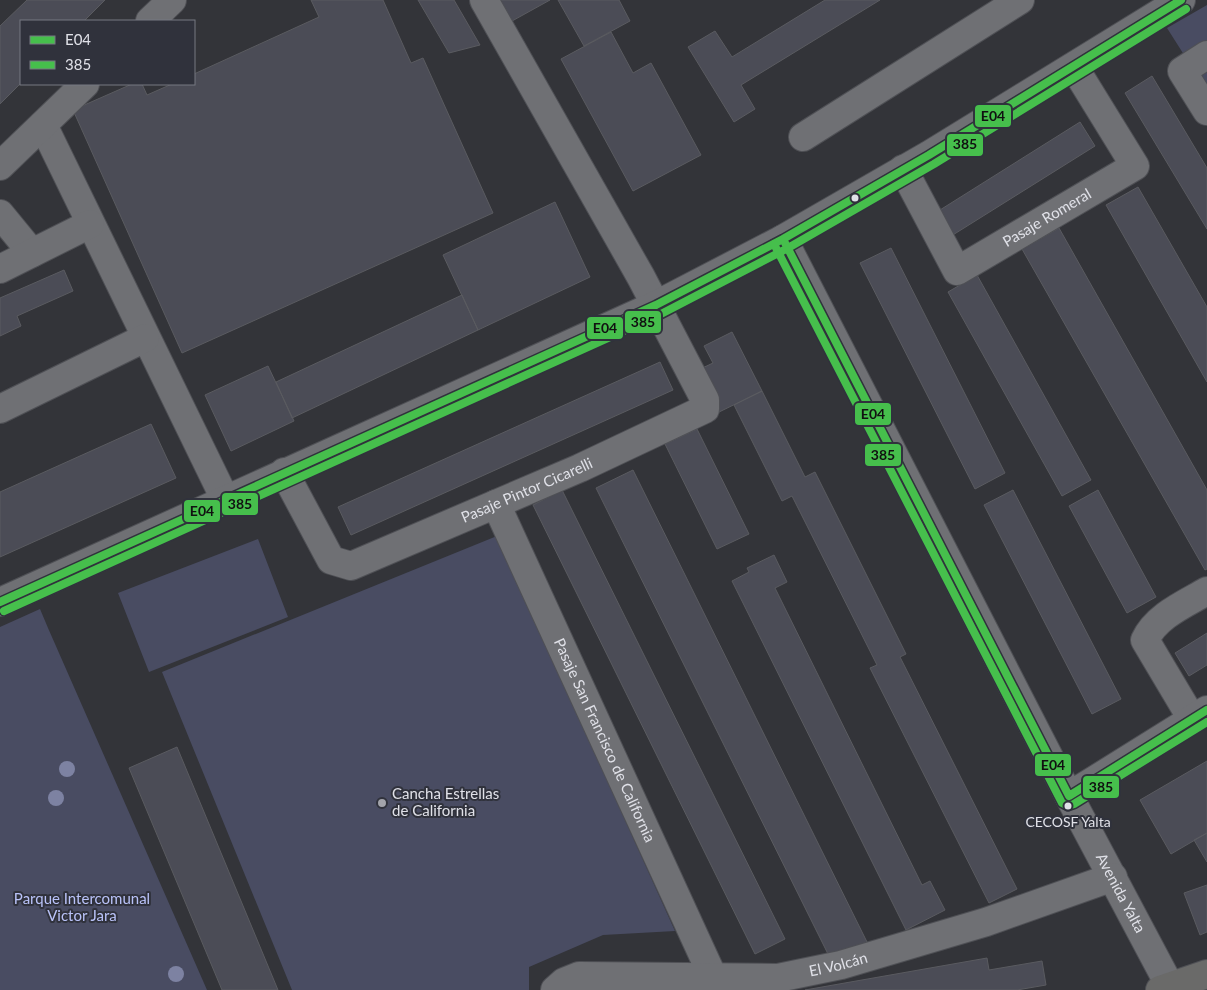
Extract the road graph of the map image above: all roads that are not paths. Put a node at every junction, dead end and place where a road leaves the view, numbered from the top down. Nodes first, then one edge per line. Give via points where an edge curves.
1 (172, 0) edge
2 (484, 0) edge
3 (1020, 0) edge
4 (1181, 0) edge
5 (151, 20) edge
6 (1207, 55) edge
7 (1074, 67) junction
8 (84, 85) edge
9 (1207, 111) edge
10 (42, 126) junction
11 (803, 136) dead end
12 (0, 166) edge
13 (904, 169) junction
14 (0, 214) edge
15 (90, 224) junction
16 (783, 239) junction
17 (32, 253) junction
18 (0, 268) edge
19 (656, 305) junction
20 (145, 338) junction
21 (0, 408) edge
22 (284, 472) junction
23 (225, 499) junction
24 (496, 504) junction
25 (1207, 591) edge
26 (0, 602) edge
27 (1200, 715) edge
28 (1069, 796) junction
29 (1113, 878) junction
30 (1207, 974) edge
31 (713, 977) junction
32 (1167, 989) edge
33 (556, 990) edge

1 - 5 street
2 - 19 street
3 - 11 street
4 - 7 street
6 - 9 street via 1182,71
7 - 13 street
7 - 13 street, Pasaje Romeral via 1135,166 957,271
8 - 10 street
10 - 12 street
10 - 15 street
13 - 16 street
14 - 17 street
15 - 17 street
15 - 20 street
16 - 19 street
16 - 28 street, Avenida Yalta
17 - 18 street
19 - 22 street
19 - 24 street, Pasaje Pintor Cicarelli via 705,400 705,409
20 - 21 street
20 - 23 street
22 - 23 street
22 - 24 street, Pasaje Pintor Cicarelli via 331,560 352,566
23 - 26 street
24 - 31 street, Pasaje San Francisco de California
25 - 27 street via 1162,618 1150,628 1145,640
27 - 28 street
28 - 29 street, Avenida Yalta
29 - 31 street, El Volcán via 986,922 840,965 778,978
29 - 32 street, Avenida Yalta
30 - 32 main road
31 - 33 street, El Volcán via 579,976 564,982

